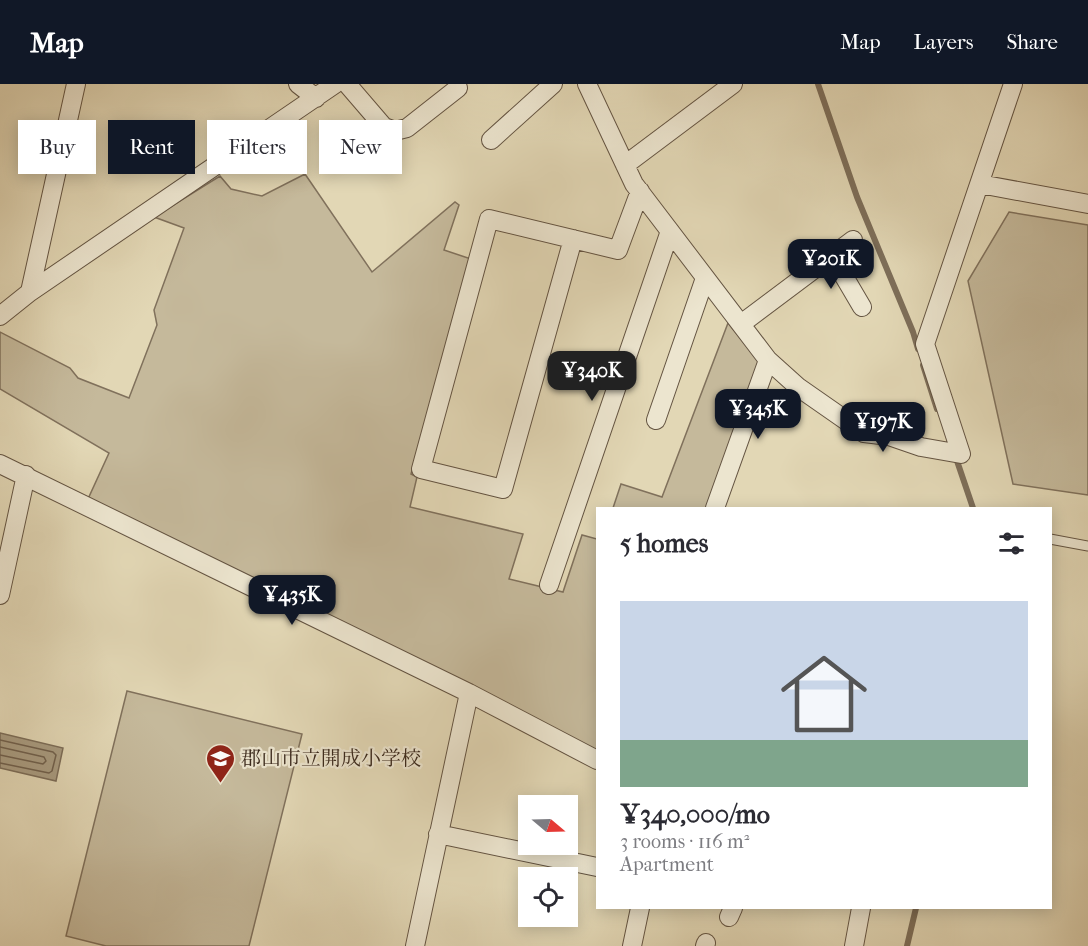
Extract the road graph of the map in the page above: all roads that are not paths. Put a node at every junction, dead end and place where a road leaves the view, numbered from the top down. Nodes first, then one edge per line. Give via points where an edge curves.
1 (76, 84) edge
2 (298, 84) edge
3 (335, 84) edge
4 (347, 84) edge
5 (553, 84) edge
6 (587, 84) edge
7 (733, 84) edge
8 (1012, 84) edge
9 (458, 88) dead end
10 (316, 98) junction
11 (491, 140) dead end
12 (625, 165) junction
13 (981, 184) junction
14 (640, 191) junction
15 (1088, 204) edge
16 (670, 231) junction
17 (573, 239) junction
18 (853, 240) dead end
19 (832, 256) junction
20 (705, 278) junction
21 (30, 292) junction
22 (861, 307) dead end
23 (0, 316) edge
24 (741, 324) junction
25 (768, 360) junction
26 (656, 420) dead end
27 (0, 464) edge
28 (26, 475) junction
29 (715, 507) edge
30 (1052, 539) edge
31 (1088, 546) edge
32 (549, 585) dead end
33 (0, 595) edge
34 (469, 693) junction
35 (596, 759) edge
36 (438, 834) junction
37 (596, 867) edge
38 (640, 909) edge
39 (861, 909) edge
40 (415, 946) edge
41 (632, 946) edge
42 (854, 946) edge

1 - 21 street
2 - 10 street
3 - 10 street
4 - 9 street via 384,127 395,131 407,128
5 - 11 street
6 - 12 street
7 - 12 street
8 - 13 street
10 - 21 street
12 - 14 street
13 - 15 street
13 - 25 street via 925,344 961,454 864,433 798,387
14 - 16 street
14 - 17 street via 618,250
16 - 20 street
16 - 32 street
17 - 17 street via 489,219 421,469 503,489
18 - 19 street
19 - 22 street
19 - 24 street
20 - 24 street
20 - 26 street
21 - 23 street
24 - 25 street
25 - 29 street
27 - 28 street
28 - 33 street
28 - 34 street
30 - 31 lane
34 - 35 street
34 - 36 street
36 - 37 street
36 - 40 street
38 - 41 street
39 - 42 street

